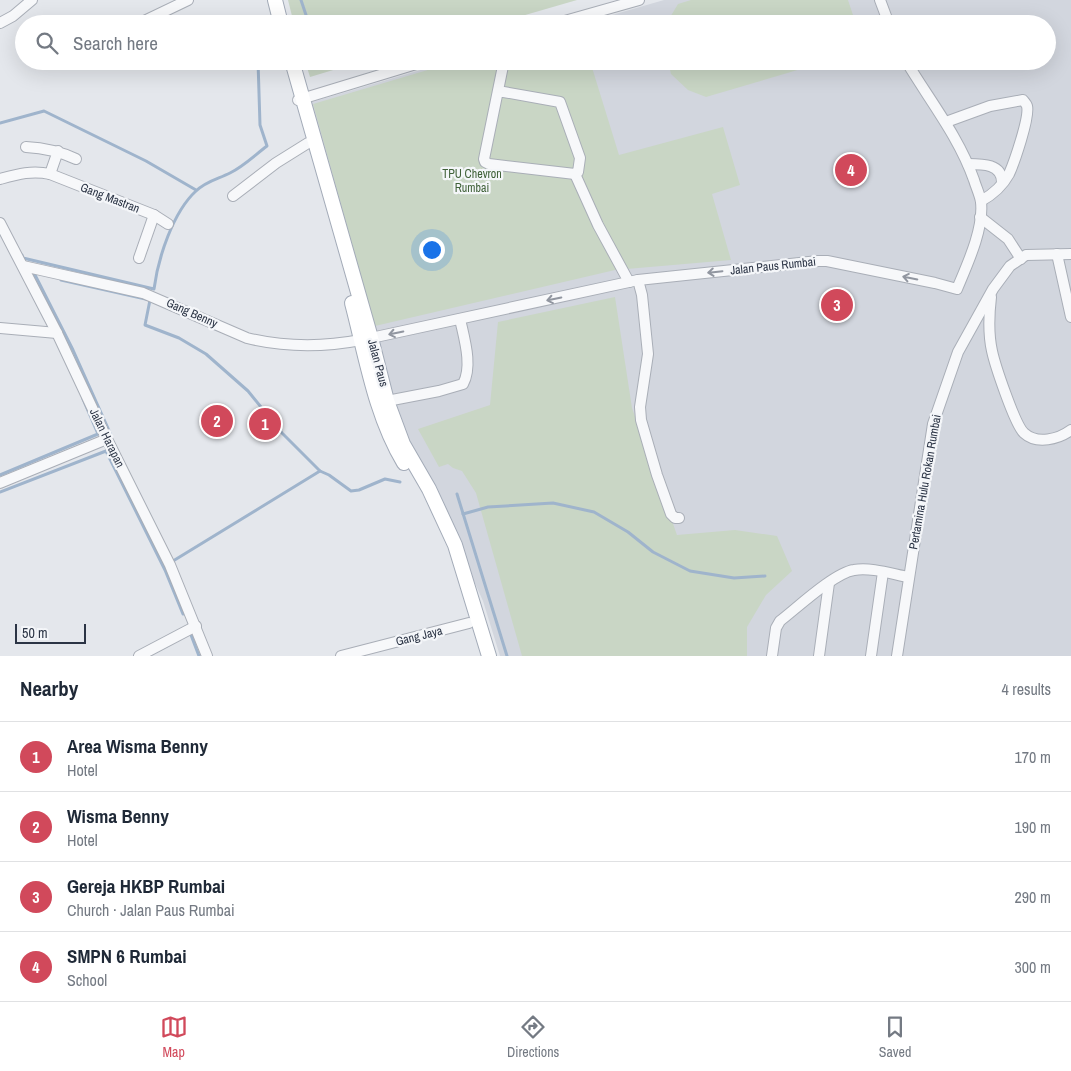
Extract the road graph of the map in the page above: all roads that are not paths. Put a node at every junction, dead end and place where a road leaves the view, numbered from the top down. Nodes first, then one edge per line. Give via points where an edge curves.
1 (32, 0) edge
2 (188, 0) edge
3 (268, 0) edge
4 (274, 0) edge
5 (639, 0) edge
6 (880, 0) edge
7 (157, 15) edge
8 (272, 15) edge
9 (278, 15) edge
10 (586, 15) edge
11 (886, 15) edge
12 (0, 22) edge
13 (288, 70) edge
14 (294, 70) edge
15 (396, 70) edge
16 (502, 70) edge
17 (911, 70) edge
18 (498, 91) junction
19 (300, 99) junction
20 (946, 122) junction
21 (308, 144) junction
22 (26, 147) dead end
23 (58, 151) junction
24 (76, 159) dead end
25 (968, 164) junction
26 (50, 174) junction
27 (575, 174) junction
28 (0, 179) edge
29 (1002, 182) junction
30 (233, 196) dead end
31 (981, 201) junction
32 (154, 215) junction
33 (980, 217) junction
34 (0, 223) edge
35 (168, 224) dead end
36 (1057, 254) junction
37 (1071, 254) edge
38 (139, 258) dead end
39 (1020, 259) junction
40 (23, 266) junction
41 (633, 281) junction
42 (993, 289) junction
43 (1071, 317) edge
44 (460, 319) junction
45 (0, 328) edge
46 (57, 333) junction
47 (366, 339) junction
48 (388, 401) junction
49 (1071, 430) edge
50 (107, 438) junction
51 (0, 483) edge
52 (679, 518) dead end
53 (883, 572) junction
54 (908, 577) junction
55 (829, 583) junction
56 (469, 623) junction
57 (195, 627) junction
58 (139, 656) edge
59 (207, 656) edge
60 (341, 656) edge
61 (479, 656) edge
62 (489, 656) edge
63 (772, 656) edge
64 (819, 656) edge
65 (871, 656) edge
66 (897, 656) edge

1 - 12 street
2 - 7 street
3 - 8 main road
4 - 9 main road
5 - 10 street
6 - 11 street
13 - 19 main road, Jalan Paus
14 - 19 main road, Jalan Paus
15 - 19 street
16 - 18 street
17 - 20 street, Jalan Paus Rumbai
18 - 27 street via 560,102 580,158
18 - 27 street via 485,162
19 - 21 main road, Jalan Paus
19 - 47 main road, Jalan Paus
20 - 25 street, Jalan Paus Rumbai
20 - 29 street via 990,106 1025,102 1028,112 1018,149
21 - 30 street via 276,163
21 - 47 main road, Jalan Paus
22 - 23 street
23 - 24 street
23 - 26 street
25 - 29 street via 994,167 1001,174
25 - 31 street, Jalan Paus Rumbai
26 - 28 street, Gang Mastran via 36,171
26 - 32 street, Gang Mastran
27 - 41 street via 598,226
29 - 31 street
31 - 33 street, Jalan Paus Rumbai
32 - 35 street, Gang Mastran
32 - 38 street
33 - 39 street via 1008,239
33 -> 41 street, Jalan Paus Rumbai via 957,289 827,262
34 - 40 street, Jalan Harapan
36 - 37 street
36 - 39 street
36 - 43 street
39 - 42 street, Pertamina Hulu Rokan Rumbai via 1010,266
40 - 46 street, Jalan Harapan
40 - 47 street, Gang Benny via 143,293 261,341 319,345
41 -> 44 street, Jalan Paus Rumbai
41 - 52 street via 642,295 648,354 641,420 671,514
42 - 49 street via 988,314 992,350 1016,423 1035,439 1052,439
42 - 54 street, Pertamina Hulu Rokan Rumbai via 958,352 933,424
44 -> 47 street, Jalan Paus Rumbai
44 - 48 street via 466,346 467,369 463,384
45 - 46 street
46 - 50 street, Jalan Harapan
47 - 48 main road, Jalan Paus
47 - 56 main road, Jalan Paus via 377,400 394,447 421,493 447,549
48 - 62 main road, Jalan Paus via 404,444 455,545
50 - 51 street
50 - 57 street, Jalan Harapan via 170,565
53 - 54 street
53 - 55 street via 856,569
53 - 65 street
54 - 66 street, Pertamina Hulu Rokan Rumbai
55 - 63 street via 780,621
55 - 64 street
56 - 60 street, Gang Jaya
56 - 61 main road, Jalan Paus
57 - 58 street
57 - 59 street, Jalan Harapan

